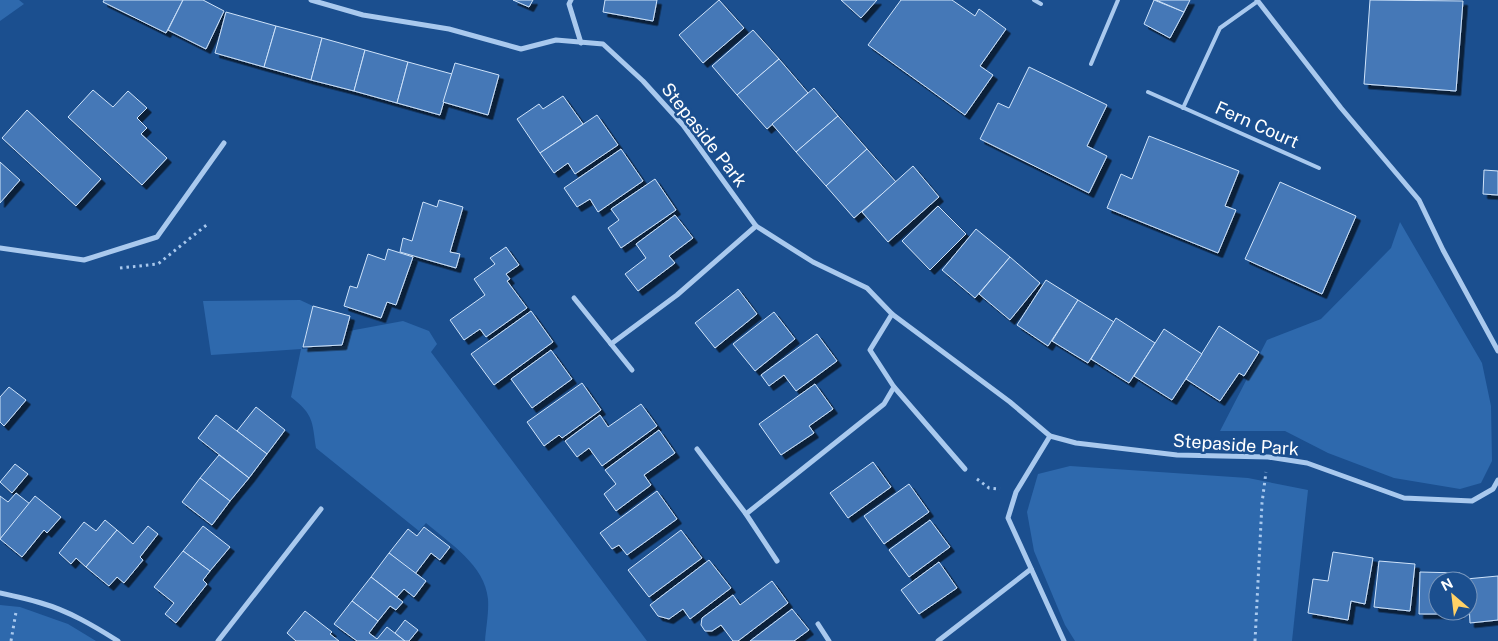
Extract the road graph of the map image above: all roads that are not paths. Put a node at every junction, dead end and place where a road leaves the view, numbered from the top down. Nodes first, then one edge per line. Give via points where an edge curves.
1 (311, 0) edge
2 (571, 0) edge
3 (1034, 0) edge
4 (1118, 0) edge
5 (1257, 1) edge
6 (1041, 4) dead end
7 (580, 43) junction
8 (1092, 64) dead end
9 (1148, 92) dead end
10 (1183, 108) junction
11 (224, 143) dead end
12 (1319, 168) dead end
13 (756, 226) junction
14 (0, 248) edge
15 (574, 298) dead end
16 (892, 314) junction
17 (611, 344) junction
18 (1498, 351) edge
19 (632, 370) dead end
20 (894, 387) junction
21 (1050, 436) junction
22 (697, 450) dead end
23 (965, 469) road end
24 (1498, 480) edge
25 (321, 509) dead end
26 (746, 514) junction
27 (777, 561) dead end
28 (1031, 569) junction
29 (0, 593) edge
30 (818, 624) dead end
31 (118, 641) edge
32 (218, 641) edge
33 (829, 641) edge
34 (938, 641) edge
35 (1064, 641) edge

1 - 7 street, Stepaside Park via 363,15 449,29 522,49 556,40
2 - 7 street via 569,4
3 - 6 lane
4 - 8 lane
5 - 10 lane via 1220,28
5 - 18 street via 1419,200
7 - 13 street, Stepaside Park via 603,44 643,81 683,125
9 - 10 lane, Fern Court
10 - 12 lane, Fern Court
11 - 14 street via 157,237 84,260
13 - 16 street, Stepaside Park via 813,262 867,288
13 - 17 street via 677,295
15 - 17 street
16 - 20 street via 870,350
16 - 21 street, Stepaside Park
17 - 19 street
20 - 23 street
20 - 26 street via 884,404
21 - 24 street, Stepaside Park via 1076,443 1177,455 1268,457 1307,463 1404,498 1472,501 1493,489
21 - 28 street via 1016,492 1008,518
22 - 26 street
25 - 32 street
26 - 27 street
28 - 34 street
28 - 35 street
29 - 31 street via 60,610
30 - 33 street

